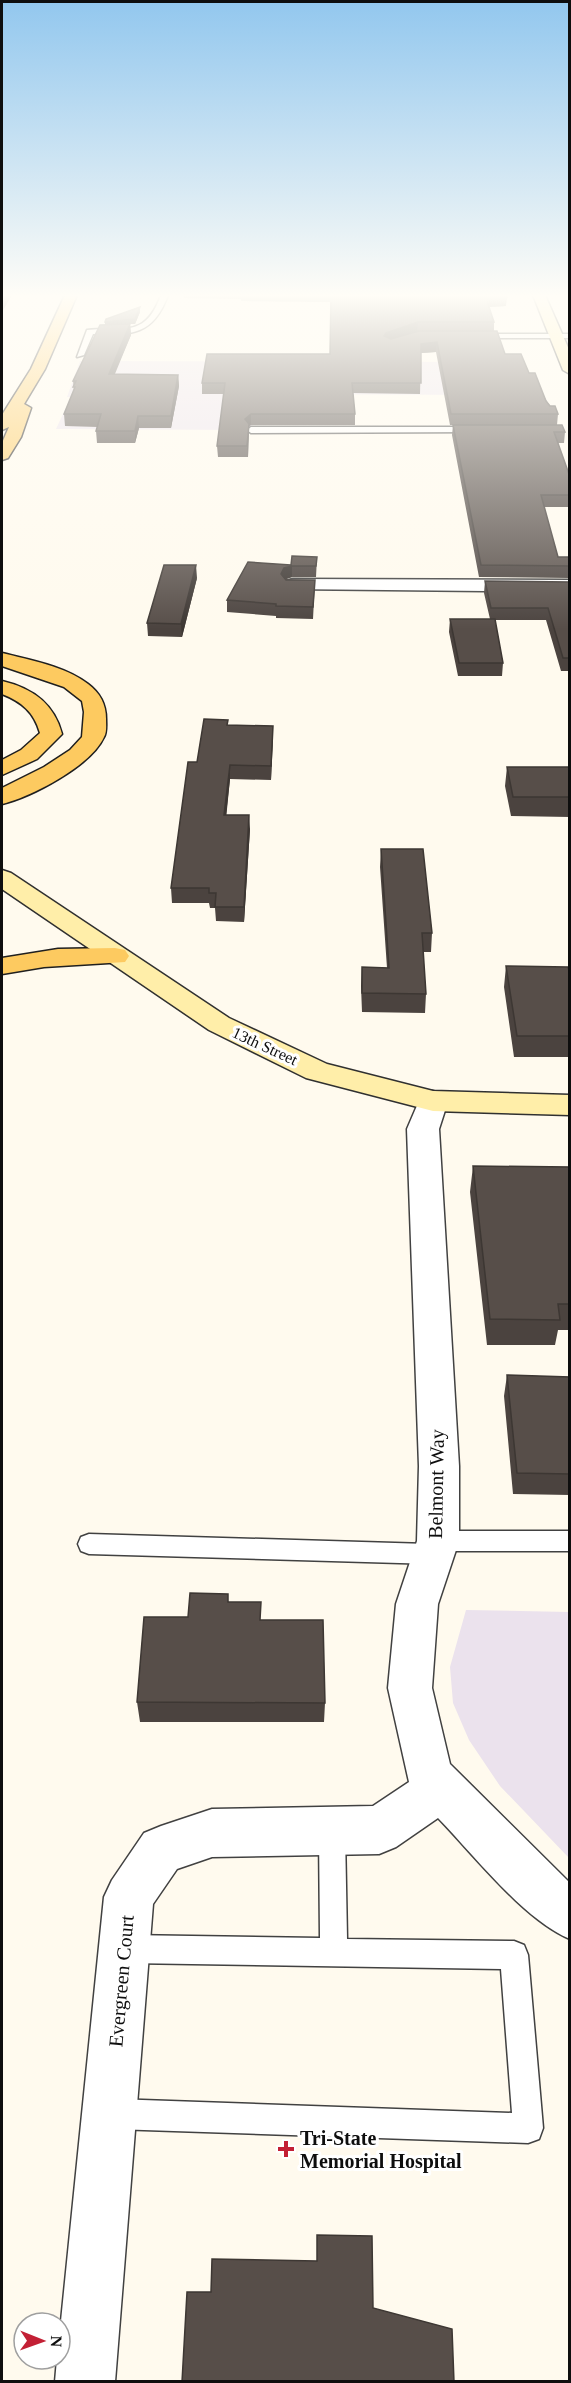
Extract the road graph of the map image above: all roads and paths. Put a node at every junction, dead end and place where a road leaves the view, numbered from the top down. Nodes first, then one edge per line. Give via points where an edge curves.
1 (15, 406) edge
2 (24, 406) edge
3 (2, 426) edge
4 (251, 430) edge
5 (487, 430) edge
6 (2, 455) edge
7 (293, 585) edge
8 (570, 586) edge
9 (2, 659) edge
10 (2, 687) edge
11 (2, 768) edge
12 (2, 797) edge
13 (2, 878) edge
14 (115, 956) junction
15 (2, 966) edge
16 (434, 1101) junction
17 (570, 1105) edge
18 (570, 1541) edge
19 (89, 1544) dead end
20 (436, 1548) junction
21 (442, 1788) junction
22 (332, 1831) junction
23 (570, 1914) edge
24 (124, 1949) junction
25 (334, 1952) junction
26 (109, 2114) junction
27 (85, 2382) edge

1 - 3 main road
2 - 6 main road
4 - 5 lane
7 - 8 street
9 - 12 main road via 66,680 90,697 96,708 92,737 80,751 69,761
10 - 11 main road via 32,700 49,721 51,734 21,761
13 - 14 main road, 13th Street
14 - 15 main road via 71,956
14 - 16 main road, 13th Street via 219,1024 317,1071
16 - 17 main road, 13th Street
16 - 20 street, Belmont Way via 423,1129 439,1466
18 - 20 lane
19 - 20 lane
20 - 21 street, Belmont Way via 417,1604 410,1688 430,1776
21 - 22 street, Evergreen Court via 379,1830
21 - 23 street, Belmont Way via 551,1900
22 - 24 street, Evergreen Court via 212,1833 161,1850 129,1897
22 - 25 lane
24 - 25 lane
24 - 26 street, Evergreen Court
25 - 26 lane via 514,1955 528,2128
26 - 27 street, Evergreen Court

